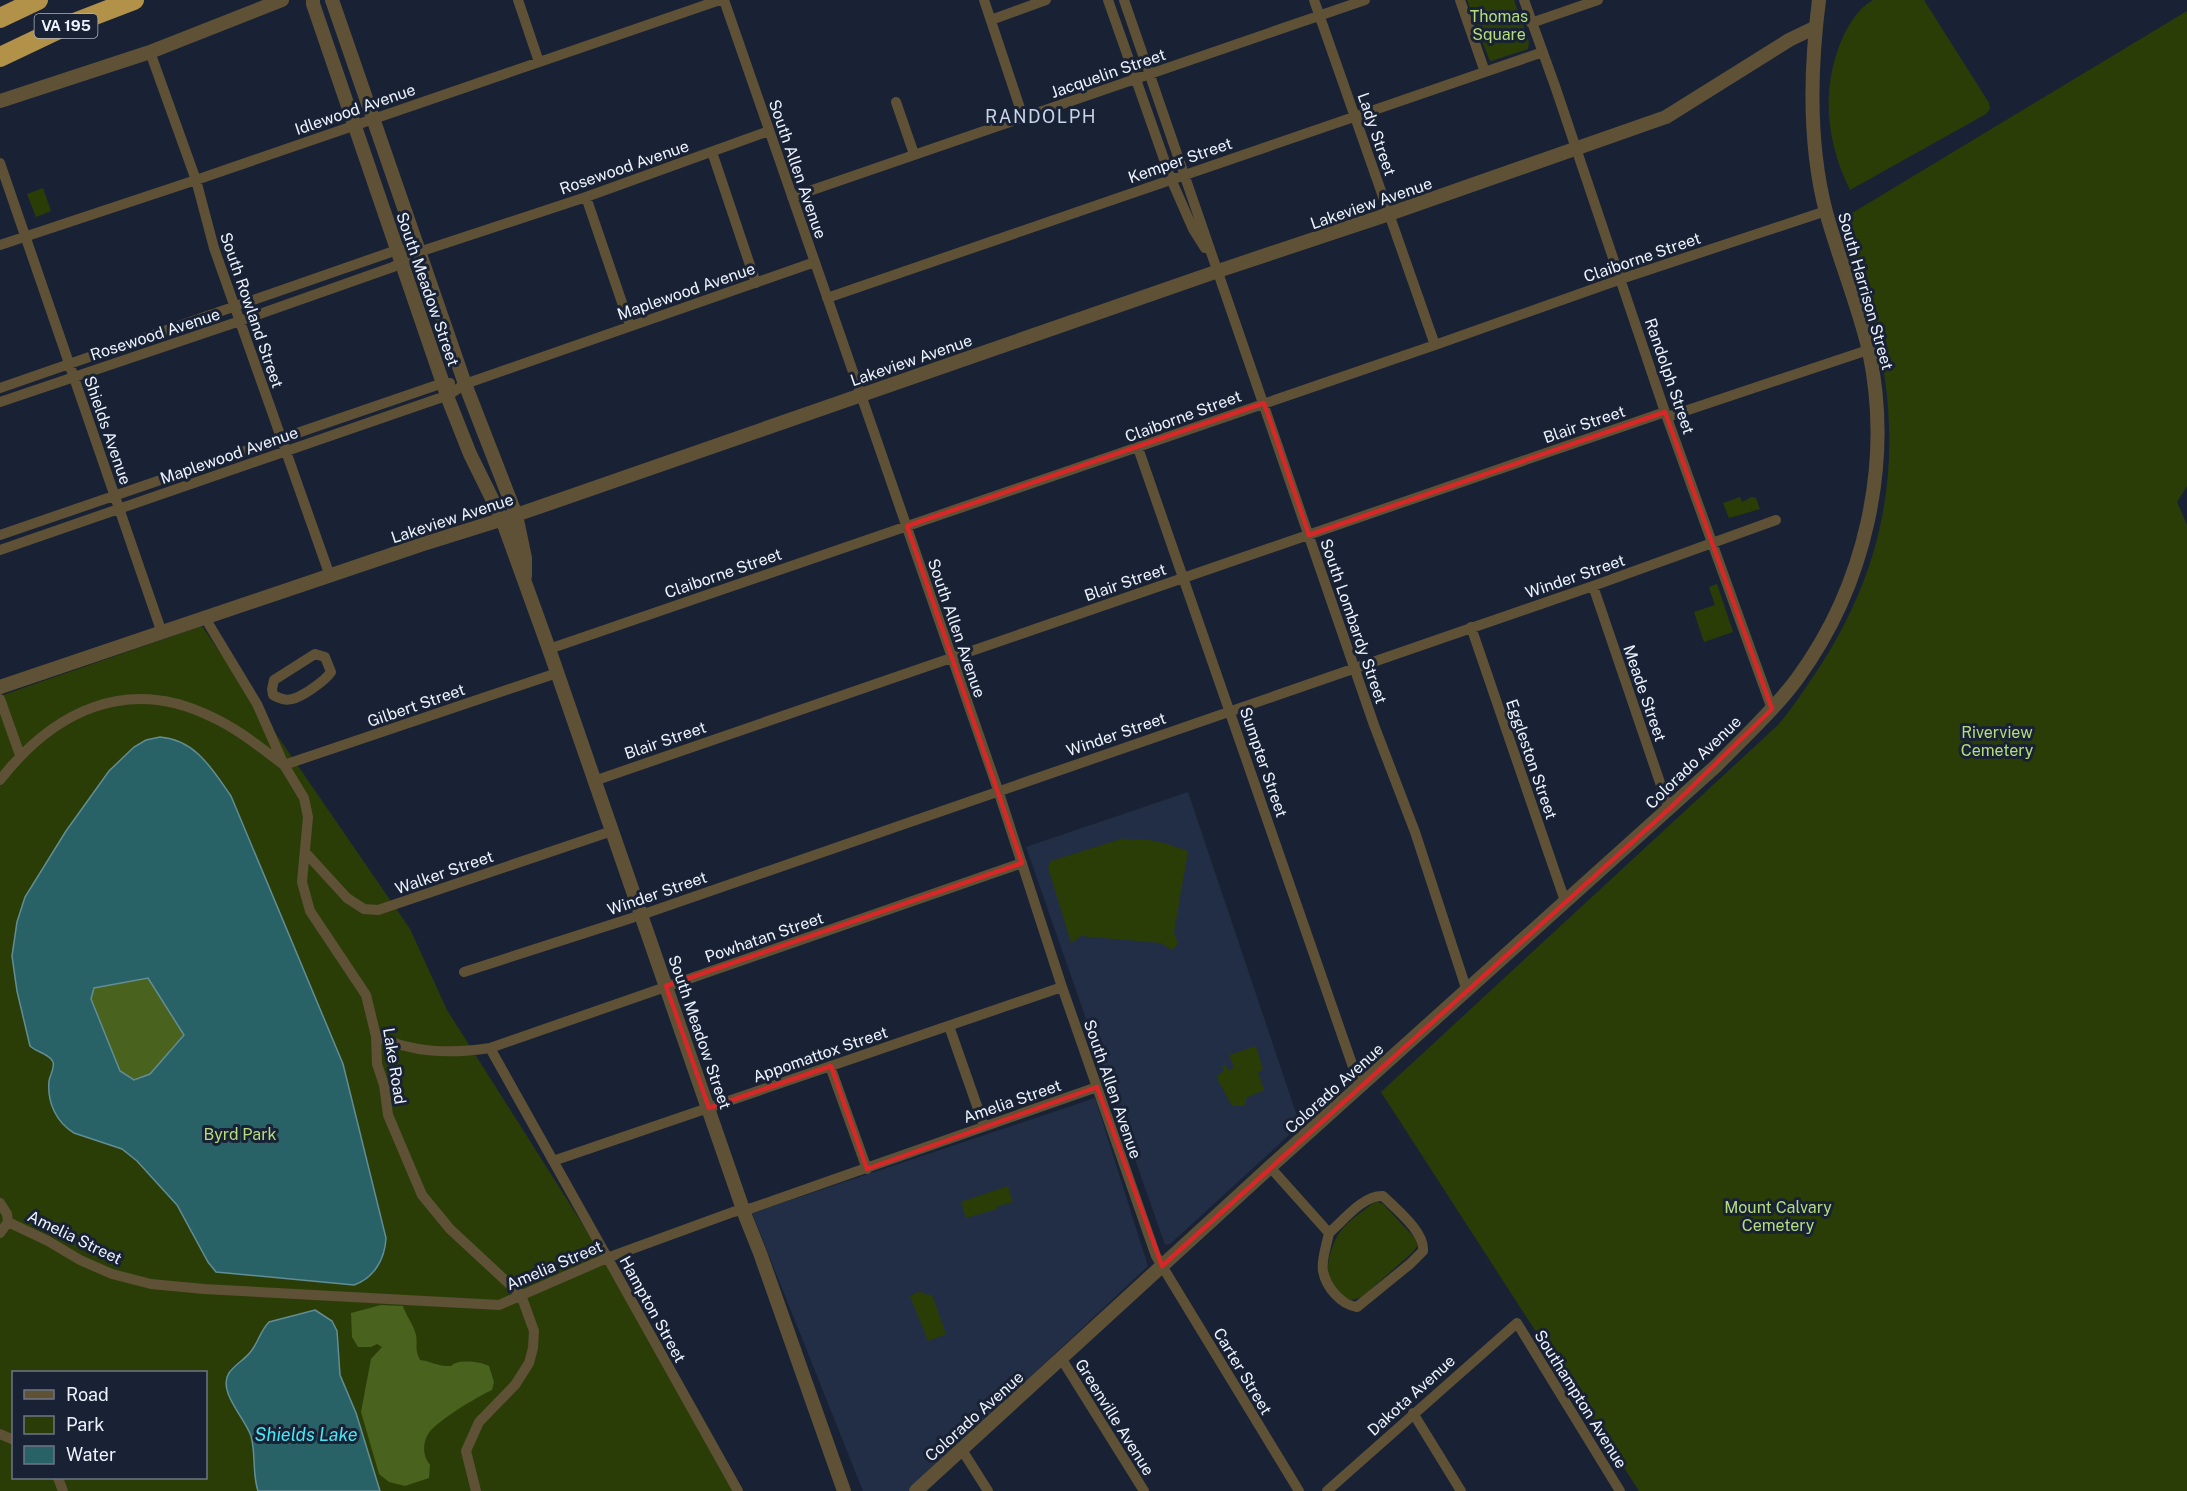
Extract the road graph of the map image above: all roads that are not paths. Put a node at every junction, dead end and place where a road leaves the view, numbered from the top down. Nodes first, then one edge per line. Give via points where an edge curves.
1 (38, 0) edge
2 (134, 0) edge
3 (282, 0) edge
4 (313, 0) edge
5 (332, 0) edge
6 (518, 0) edge
7 (722, 0) edge
8 (984, 0) edge
9 (1046, 0) edge
10 (1108, 0) edge
11 (1124, 0) edge
12 (1314, 0) edge
13 (1365, 0) edge
14 (1460, 0) edge
15 (1524, 0) edge
16 (1598, 0) edge
17 (1819, 0) edge
18 (1320, 16) junction
19 (0, 18) edge
20 (991, 20) junction
21 (1531, 23) junction
22 (1816, 27) junction
23 (150, 52) junction
24 (1543, 52) junction
25 (0, 57) edge
26 (539, 62) junction
27 (1485, 72) junction
28 (1150, 75) junction
29 (1136, 79) junction
30 (0, 101) edge
31 (896, 102) dead end
32 (1355, 116) junction
33 (1023, 117) junction
34 (373, 118) junction
35 (355, 124) junction
36 (769, 131) junction
37 (1576, 150) junction
38 (711, 152) junction
39 (914, 154) junction
40 (0, 163) edge
41 (1184, 175) junction
42 (196, 180) junction
43 (1171, 180) junction
44 (586, 197) junction
45 (792, 197) junction
46 (1826, 211) junction
47 (1389, 214) junction
48 (26, 236) junction
49 (0, 245) edge
50 (418, 251) junction
51 (399, 257) junction
52 (815, 262) junction
53 (1215, 266) junction
54 (1621, 280) junction
55 (756, 283) junction
56 (827, 298) junction
57 (235, 308) junction
58 (240, 321) junction
59 (630, 326) junction
60 (1435, 345) junction
61 (1868, 350) junction
62 (69, 363) junction
63 (74, 377) junction
64 (465, 384) junction
65 (0, 388) edge
66 (445, 389) junction
67 (861, 395) junction
68 (0, 402) edge
69 (1264, 403) junction
70 (1666, 415) junction
71 (281, 438) junction
72 (1138, 448) junction
73 (286, 451) junction
74 (114, 495) junction
75 (119, 509) junction
76 (516, 514) junction
77 (502, 519) junction
78 (1776, 520) dead end
79 (907, 526) junction
80 (0, 535) edge
81 (1309, 535) junction
82 (1713, 543) junction
83 (0, 550) edge
84 (330, 576) junction
85 (1185, 578) junction
86 (525, 584) junction
87 (1593, 586) junction
88 (205, 618) junction
89 (1471, 627) junction
90 (162, 633) junction
91 (549, 649) junction
92 (952, 657) junction
93 (1354, 667) junction
94 (557, 673) junction
95 (0, 687) edge
96 (273, 695) junction
97 (0, 699) edge
98 (257, 704) junction
99 (1772, 709) junction
100 (1231, 710) junction
101 (20, 755) junction
102 (284, 765) junction
103 (0, 780) edge
104 (594, 781) junction
105 (998, 790) junction
106 (1669, 809) junction
107 (612, 831) junction
108 (305, 852) junction
109 (1023, 863) junction
110 (1565, 901) junction
111 (641, 915) junction
112 (464, 972) dead end
113 (666, 986) junction
114 (1062, 987) junction
115 (1467, 991) junction
116 (949, 1026) junction
117 (376, 1036) junction
118 (490, 1048) junction
119 (830, 1066) junction
120 (1097, 1087) junction
121 (1360, 1087) junction
122 (709, 1108) junction
123 (984, 1126) junction
124 (553, 1161) junction
125 (1270, 1167) junction
126 (867, 1168) junction
127 (0, 1203) edge
128 (744, 1210) junction
129 (8, 1222) junction
130 (0, 1233) edge
131 (1329, 1233) junction
132 (607, 1258) junction
133 (1162, 1266) junction
134 (521, 1295) junction
135 (1517, 1323) joint
136 (1061, 1358) junction
137 (1413, 1413) junction
138 (962, 1450) junction
139 (476, 1491) edge
140 (738, 1491) edge
141 (844, 1491) edge
142 (916, 1491) edge
143 (988, 1491) edge
144 (1144, 1491) edge
145 (1299, 1491) edge
146 (1326, 1491) edge
147 (1461, 1491) edge
148 (1620, 1491) edge

1 - 19 highway, VA 195
2 - 25 highway, VA 195 via 61,27
3 - 23 street
4 - 35 street, South Meadow Street
5 - 34 street, South Meadow Street
6 - 26 street
7 - 26 street, Idlewood Avenue
7 - 36 street, South Allen Avenue
8 - 20 street
9 - 20 street
10 - 29 street, South Lombardy Street
11 - 28 street, South Lombardy Street
12 - 18 street, Lady Street
13 - 18 street, Jacquelin Street
14 - 27 street
15 - 21 street, Randolph Street
16 - 21 street
17 - 22 street, South Harrison Street
18 - 28 street, Jacquelin Street
18 - 32 street, Lady Street
20 - 33 street
21 - 24 street, Randolph Street
22 - 37 street, Lakeview Avenue via 1666,117
22 - 46 street, South Harrison Street via 1813,124
23 - 30 street
23 - 42 street, South Rowland Street
24 - 27 street, Kemper Street
24 - 37 street, Randolph Street
26 - 34 street, Idlewood Avenue
27 - 32 street, Kemper Street
28 - 29 street, Jacquelin Street
28 - 41 street, South Lombardy Street
29 - 33 street, Jacquelin Street
29 - 43 street, South Lombardy Street
31 - 39 street
32 - 41 street, Kemper Street
32 - 47 street, Lady Street
33 - 39 street, Jacquelin Street
34 - 35 street, Idlewood Avenue
34 - 50 street, South Meadow Street
35 - 42 street, Idlewood Avenue
35 - 51 street, South Meadow Street
36 - 38 street, Rosewood Avenue
36 - 45 street, South Allen Avenue
37 - 47 street, Lakeview Avenue
37 - 54 street, Randolph Street
38 - 44 street, Rosewood Avenue
38 - 55 street
39 - 45 street, Jacquelin Street
40 - 48 street, Shields Avenue
41 - 43 street, Kemper Street
41 - 53 street, South Lombardy Street
42 - 48 street, Idlewood Avenue
42 - 57 street, South Rowland Street
43 - 53 street, South Lombardy Street
43 - 56 street, Kemper Street
44 - 50 street, Rosewood Avenue
44 - 59 street
45 - 52 street, South Allen Avenue
46 - 54 street, Claiborne Street
46 - 61 street, South Harrison Street
47 - 53 street, Lakeview Avenue
47 - 60 street, Lady Street
48 - 49 street, Idlewood Avenue
48 - 62 street, Shields Avenue
50 - 51 street, Rosewood Avenue
50 - 64 street, South Meadow Street
51 - 57 street, Rosewood Avenue
51 - 58 street, Rosewood Avenue
51 - 66 street, South Meadow Street
52 - 55 street, Maplewood Avenue
52 - 56 street, South Allen Avenue
53 - 67 street, Lakeview Avenue
53 - 69 street, South Lombardy Street
54 - 60 street, Claiborne Street
54 - 70 street, Randolph Street
55 - 59 street, Maplewood Avenue
56 - 67 street, South Allen Avenue
57 - 58 street, South Rowland Street
57 - 62 street, Rosewood Avenue
58 - 63 street, Rosewood Avenue
58 - 71 street, South Rowland Street
59 - 64 street, Maplewood Avenue
60 - 69 street, Claiborne Street
61 - 70 street, Blair Street
61 - 99 street, South Harrison Street via 1876,395 1877,442 1874,490 1865,536 1833,623
62 - 63 street, Shields Avenue
62 - 65 street, Rosewood Avenue
63 - 68 street, Rosewood Avenue
63 - 74 street, Shields Avenue
64 - 66 street, Maplewood Avenue
64 - 76 street, South Meadow Street
66 - 71 street, Maplewood Avenue
66 - 73 street, Maplewood Avenue
66 - 77 street, South Meadow Street via 470,454
67 - 76 street, Lakeview Avenue
67 - 79 street, South Allen Avenue
69 - 72 street, Claiborne Street
69 - 81 street, South Lombardy Street
70 - 81 street, Blair Street
70 - 82 street, Randolph Street
71 - 73 street, South Rowland Street
71 - 74 street, Maplewood Avenue
72 - 79 street, Claiborne Street
72 - 85 street, Sumpter Street
73 - 75 street, Maplewood Avenue
73 - 84 street, South Rowland Street
74 - 75 street, Shields Avenue
74 - 80 street, Maplewood Avenue
75 - 83 street, Maplewood Avenue
75 - 90 street, Shields Avenue
76 - 77 street, Lakeview Avenue
76 - 86 street, South Meadow Street via 525,558
77 - 84 street, Lakeview Avenue
77 - 86 street, South Meadow Street
78 - 82 street, Winder Street
79 - 91 street, Claiborne Street
79 - 92 street, South Allen Avenue
81 - 85 street, Blair Street
81 - 93 street, South Lombardy Street
82 - 87 street, Winder Street
82 - 99 street, Randolph Street
84 - 88 street, Lakeview Avenue
85 - 92 street, Blair Street
85 - 100 street, Sumpter Street
86 - 91 street, South Meadow Street
87 - 89 street, Winder Street
87 - 106 street, Meade Street
88 - 90 street, Lakeview Avenue
88 - 98 street, Lake Road
89 - 93 street, Winder Street
89 - 110 street, Eggleston Street
90 - 95 street, Lakeview Avenue
91 - 94 street, South Meadow Street
92 - 104 street, Blair Street
92 - 105 street, South Allen Avenue
93 - 100 street, Winder Street
93 - 115 street, South Lombardy Street via 1415,832
94 - 102 street, Gilbert Street
94 - 104 street, South Meadow Street
96 - 96 street via 292,699 327,678 331,672 325,657 307,657 274,680
96 - 98 street
97 - 101 street
98 - 102 street, Lake Road
99 - 106 street, Colorado Avenue
100 - 105 street, Winder Street
100 - 121 street, Sumpter Street
101 - 102 street via 53,728 88,708 137,699 184,706 212,717 239,731
101 - 103 street
102 - 108 street, Lake Road via 304,798 308,817
104 - 107 street, South Meadow Street
105 - 109 street, South Allen Avenue
105 - 111 street, Winder Street
106 - 110 street, Colorado Avenue
107 - 108 street, Walker Street via 378,910 364,909 347,898
107 - 111 street, South Meadow Street
108 - 117 street, Lake Road via 302,882 308,904 366,995
109 - 113 street, Powhatan Street
109 - 114 street, South Allen Avenue
110 - 115 street, Colorado Avenue
111 - 112 street, Winder Street
111 - 113 street, South Meadow Street
113 - 118 street, Powhatan Street
113 - 122 street, South Meadow Street
114 - 116 street, Appomattox Street
114 - 120 street, South Allen Avenue
115 - 121 street, Colorado Avenue
116 - 119 street, Appomattox Street
116 - 123 street
117 - 118 street, Powhatan Street via 431,1052
117 - 134 street, Lake Road via 377,1064 388,1115 422,1195 450,1229
118 - 124 street, Hampton Street
119 - 122 street, Appomattox Street
119 - 126 street
120 - 123 street, Amelia Street
120 - 133 street, South Allen Avenue
121 - 125 street, Colorado Avenue
122 - 124 street, Appomattox Street
122 - 128 street, South Meadow Street
123 - 126 street, Amelia Street
124 - 132 street, Hampton Street
125 - 131 street
125 - 133 street, Colorado Avenue
126 - 128 street, Amelia Street
127 - 129 street
128 - 132 street, Amelia Street
128 - 141 street, South Meadow Street
129 - 130 street
129 - 134 street, Amelia Street via 112,1274 183,1288 499,1305
131 - 131 street via 1322,1269 1332,1290 1348,1306 1357,1307 1370,1298 1423,1251 1424,1243 1418,1232 1383,1196 1366,1201
132 - 134 street, Amelia Street
132 - 140 street, Hampton Street
133 - 136 street, Colorado Avenue
133 - 145 street, Carter Street
134 - 139 street, Lake Road via 534,1331 533,1348 515,1385 478,1422 466,1451
135 - 137 street, Dakota Avenue
135 - 148 street, Southampton Avenue
136 - 138 street, Colorado Avenue
136 - 144 street, Greenville Avenue
137 - 146 street, Dakota Avenue
137 - 147 street
138 - 142 street, Colorado Avenue
138 - 143 street

